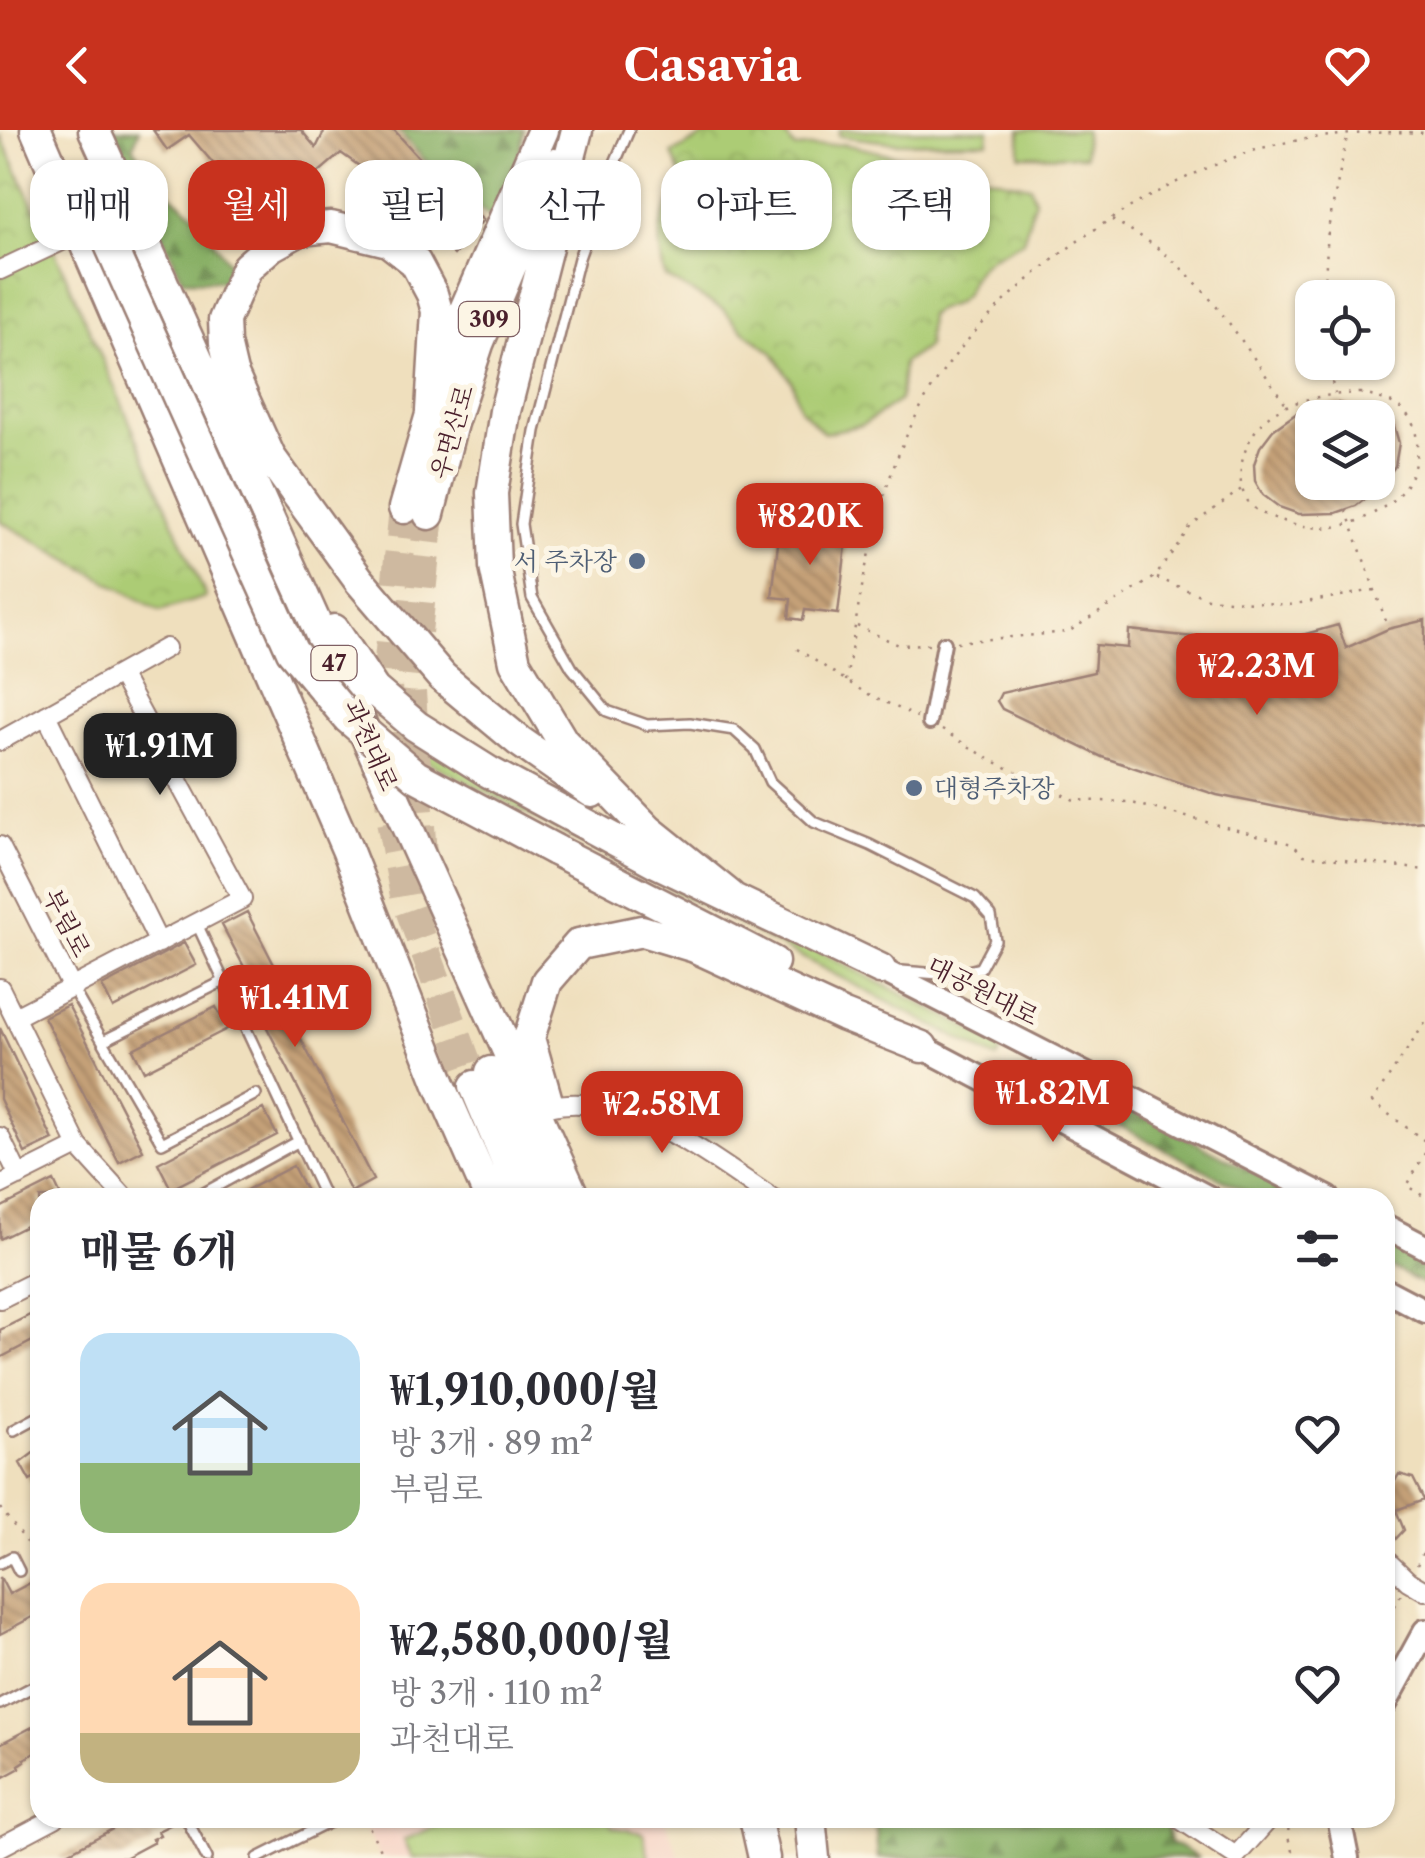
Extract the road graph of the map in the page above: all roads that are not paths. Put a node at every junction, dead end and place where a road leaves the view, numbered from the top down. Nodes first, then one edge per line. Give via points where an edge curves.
1 (94, 130) edge
2 (543, 130) edge
3 (568, 130) edge
4 (577, 130) edge
5 (629, 130) edge
6 (41, 250) edge
7 (100, 250) edge
8 (101, 250) edge
9 (0, 270) edge
10 (233, 375) junction
11 (431, 411) junction
12 (260, 505) junction
13 (302, 587) junction
14 (944, 643) road end
15 (166, 648) dead end
16 (120, 674) junction
17 (46, 715) junction
18 (928, 723) road end
19 (1, 737) edge
20 (648, 830) junction
21 (0, 846) edge
22 (730, 896) junction
23 (196, 923) junction
24 (159, 943) junction
25 (880, 970) junction
26 (224, 981) junction
27 (0, 988) edge
28 (72, 988) junction
29 (15, 1018) junction
30 (103, 1041) junction
31 (922, 1047) junction
32 (256, 1094) dead end
33 (548, 1107) junction
34 (0, 1137) edge
35 (299, 1141) junction
36 (78, 1146) junction
37 (552, 1149) junction
38 (18, 1176) junction
39 (0, 1185) edge
40 (116, 1188) edge
41 (213, 1188) edge
42 (320, 1188) edge
43 (486, 1188) edge
44 (519, 1188) edge
45 (542, 1188) edge
46 (570, 1188) edge
47 (757, 1188) edge
48 (1190, 1188) edge
49 (1308, 1188) edge
50 (1395, 1231) edge
51 (1425, 1247) edge
52 (30, 1284) edge
53 (1395, 1295) edge
54 (0, 1299) edge
55 (1425, 1311) edge
56 (30, 1421) edge
57 (14, 1430) dead end
58 (0, 1563) edge
59 (1395, 1569) edge
60 (19, 1571) dead end
61 (1425, 1590) edge
62 (1425, 1630) edge
63 (1395, 1686) edge
64 (30, 1688) edge
65 (0, 1704) edge
66 (36, 1828) edge
67 (191, 1828) edge
68 (318, 1828) edge
69 (758, 1828) edge
70 (811, 1828) edge
71 (1193, 1828) edge
72 (1260, 1828) edge
73 (1340, 1828) edge
74 (0, 1847) edge
75 (1235, 1857) edge
76 (207, 1858) edge
77 (258, 1858) edge
78 (764, 1858) edge
79 (814, 1858) edge
80 (1347, 1858) edge

1 - 12 highway, 과천대로 / 47
2 - 11 highway, 우면산로 / 309 via 454,335
3 - 11 highway, 우면산로 / 309 via 417,511
4 - 20 highway via 505,411 492,493 495,567 515,662 563,742
5 - 25 lane via 580,258 534,431 521,524 532,598 572,668 607,712 647,725 734,730 755,748 770,782 814,822 974,898 991,916 994,940 980,968 951,974
6 - 9 street
7 - 43 highway, 47
8 - 31 highway, bridge via 292,650 348,718 416,776 900,1025
10 - 11 highway via 224,320 247,267 300,230 331,227 388,241 415,262 437,312
10 - 12 highway
10 - 20 highway via 270,457 359,580 442,677 519,742
12 - 13 highway, 과천대로 / 47
13 - 22 highway via 374,690 416,726 489,772
13 - 37 highway, 과천대로 / 47
14 - 18 street
15 - 16 street
16 - 17 street
16 - 23 street, 부림로 via 242,899
17 - 19 street
17 - 24 street
20 - 22 highway
21 - 28 street, 부림로
22 - 25 highway
23 - 24 street, 부림로
23 - 26 lane
24 - 28 street, 부림로
25 - 49 street, 대공원대로
26 - 30 lane
26 - 35 lane
27 - 29 street
28 - 29 street
28 - 30 lane
29 - 36 street
30 - 32 lane via 162,1143
31 - 33 highway via 694,947 642,931 579,944 547,980 529,1038
31 - 48 street
33 - 37 highway
33 - 47 street via 598,1104 638,1118
34 - 38 street
35 - 41 lane
35 - 42 lane
36 - 38 street
36 - 40 street
37 - 46 highway, 과천대로 / 47
38 - 39 street
44 - 45 highway via 482,1075
50 - 51 street
52 - 54 street
53 - 55 street
56 - 57 lane
58 - 60 lane via 12,1557
59 - 61 street
62 - 63 street
64 - 65 lane
66 - 74 street
67 - 76 lane
68 - 77 lane
69 - 78 highway
70 - 79 highway
71 - 75 street
72 - 75 street
73 - 80 street

